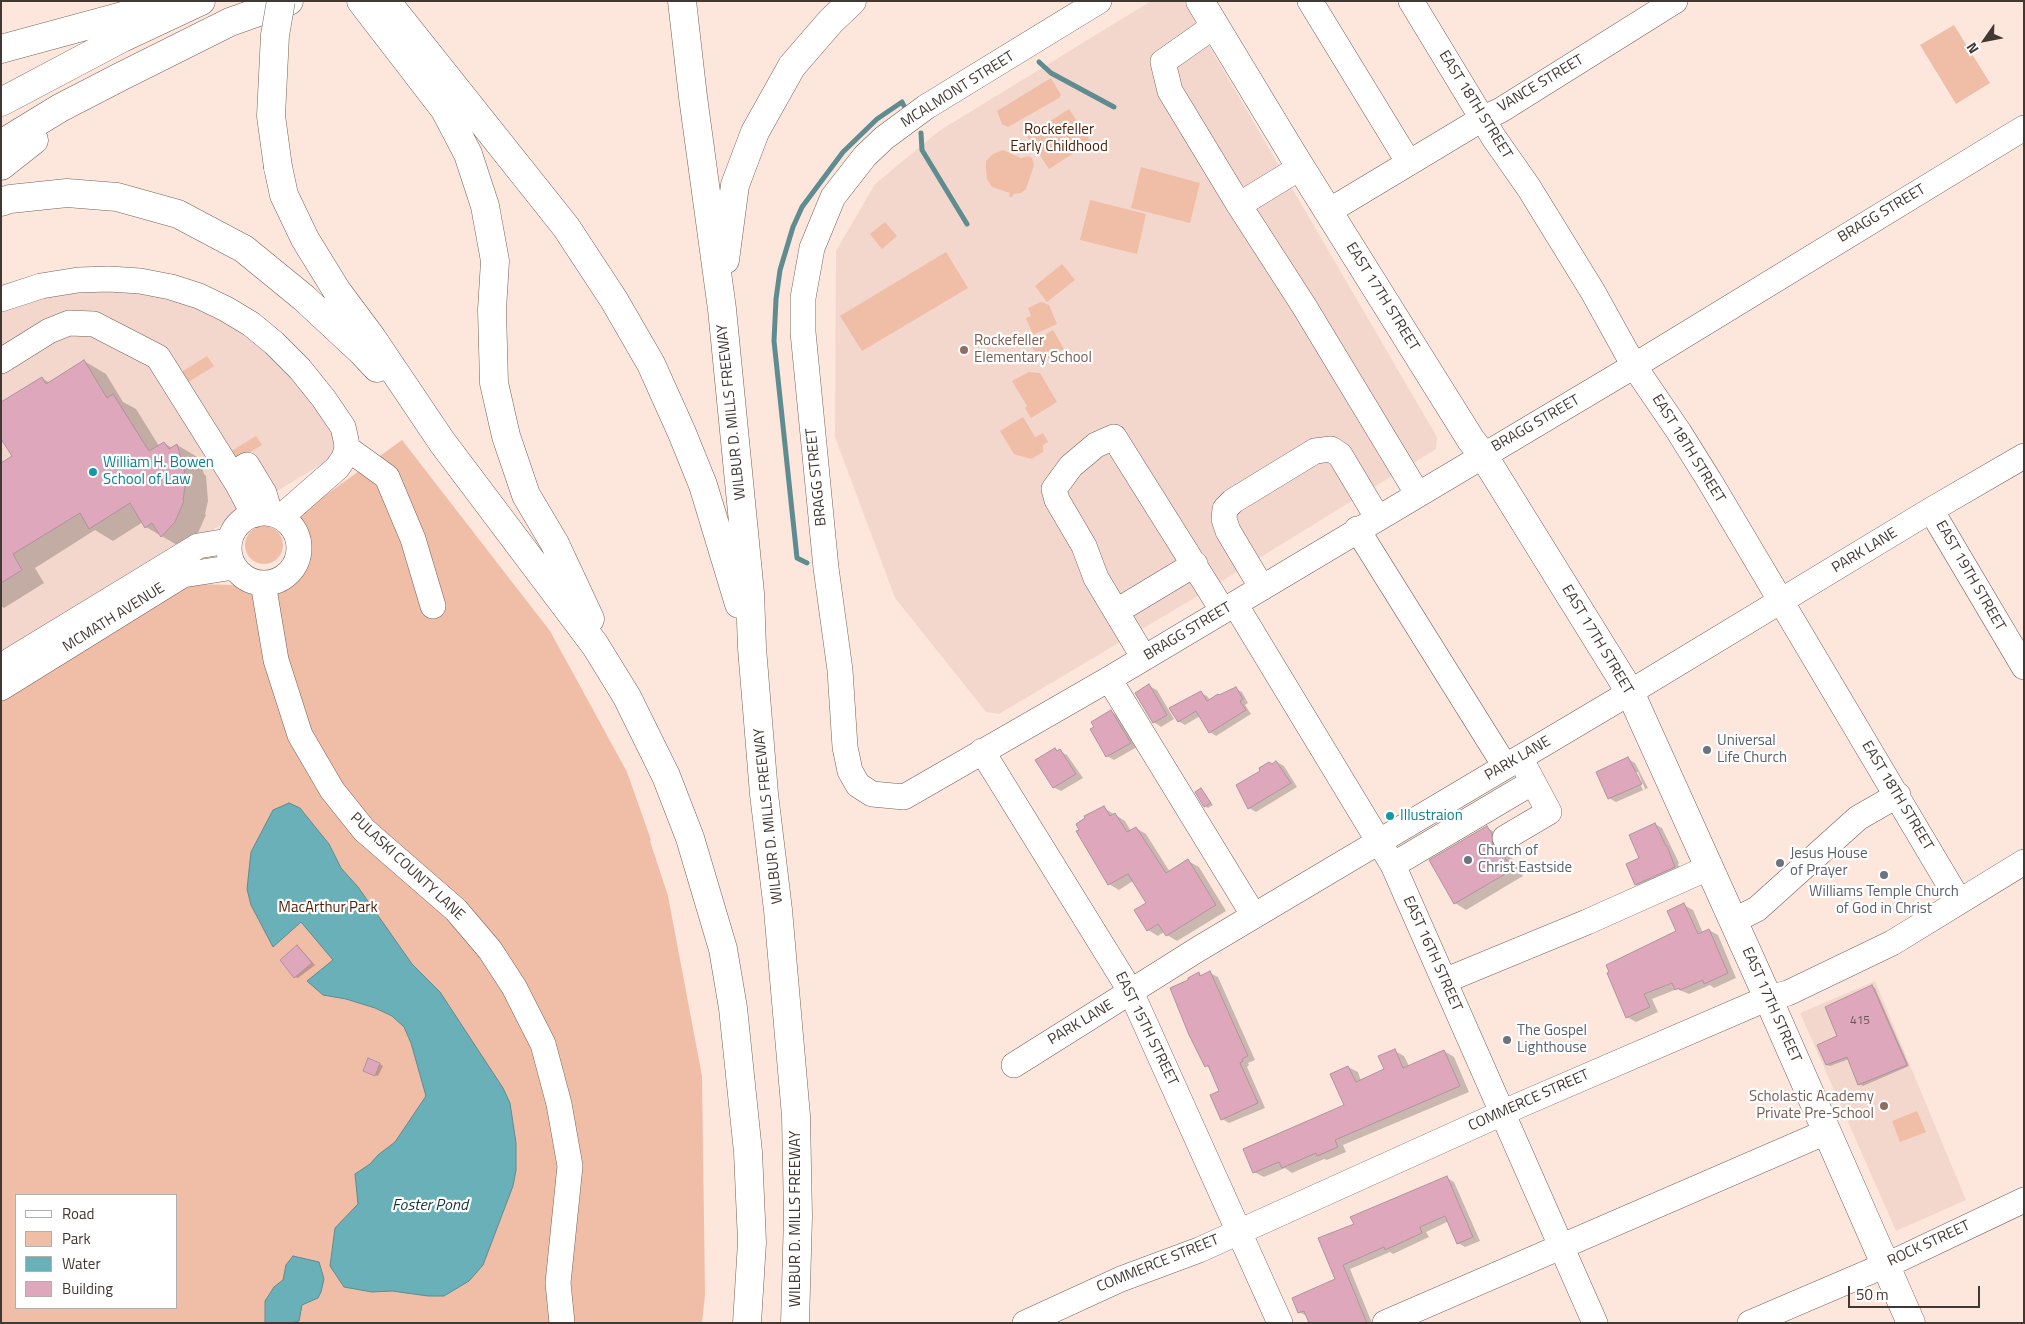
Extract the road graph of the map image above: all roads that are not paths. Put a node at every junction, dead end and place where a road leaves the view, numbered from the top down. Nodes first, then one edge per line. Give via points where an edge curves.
1 (176, 1) edge
2 (201, 1) edge
3 (281, 1) edge
4 (290, 1) edge
5 (361, 1) edge
6 (386, 1) edge
7 (682, 1) edge
8 (852, 1) edge
9 (1099, 1) edge
10 (1200, 1) edge
11 (1310, 1) edge
12 (1411, 1) edge
13 (1675, 1) edge
14 (230, 22) junction
15 (1214, 26) junction
16 (402, 38) junction
17 (1, 49) edge
18 (1, 102) edge
19 (1482, 119) junction
20 (2024, 128) edge
21 (1, 144) edge
22 (1409, 163) junction
23 (1, 166) edge
24 (1301, 167) junction
25 (833, 197) joint
26 (1, 202) edge
27 (1239, 205) junction
28 (1329, 211) junction
29 (1, 298) edge
30 (722, 309) junction
31 (1, 361) edge
32 (1634, 366) junction
33 (442, 442) junction
34 (347, 448) junction
35 (1483, 455) junction
36 (2024, 456) edge
37 (1417, 493) junction
38 (1931, 510) junction
39 (268, 515) junction
40 (1367, 523) junction
41 (228, 541) junction
42 (1195, 564) junction
43 (234, 567) junction
44 (263, 583) junction
45 (1262, 588) junction
46 (1780, 602) junction
47 (433, 606) dead end
48 (1229, 608) junction
49 (1116, 611) junction
50 (752, 648) junction
51 (1144, 658) junction
52 (1, 666) edge
53 (2024, 667) edge
54 (1109, 679) junction
55 (1, 688) edge
56 (1630, 692) junction
57 (627, 697) junction
58 (982, 751) junction
59 (1513, 761) junction
60 (1533, 782) junction
61 (1898, 795) junction
62 (1505, 838) dead end
63 (1379, 840) junction
64 (2024, 862) edge
65 (1393, 865) junction
66 (1710, 867) junction
67 (1959, 901) junction
68 (1254, 916) junction
69 (1733, 921) junction
70 (1444, 981) junction
71 (1131, 992) junction
72 (1768, 998) junction
73 (1014, 1065) dead end
74 (1502, 1113) junction
75 (1826, 1132) junction
76 (2024, 1200) edge
77 (798, 1216) junction
78 (1239, 1232) junction
79 (1562, 1247) junction
80 (1886, 1265) junction
81 (562, 1323) edge
82 (748, 1323) edge
83 (795, 1323) edge
84 (812, 1323) edge
85 (1025, 1323) edge
86 (1280, 1323) edge
87 (1385, 1323) edge
88 (1595, 1323) edge
89 (1750, 1323) edge
90 (1911, 1323) edge

1 - 17 main road
2 - 18 main road via 122,38
3 - 33 main road, bridge via 275,35 271,116 284,195 336,291
4 - 14 main road
5 - 16 main road
6 - 16 main road
7 - 30 main road
8 - 30 main road via 792,66 755,132 735,185
9 - 25 street, MCALMONT STREET via 926,107 865,156
10 - 15 main road, EAST 17TH STREET
11 - 22 street
12 - 19 street, EAST 18TH STREET
13 - 19 street, VANCE STREET
14 - 21 main road via 60,108
14 - 23 main road via 30,142
15 - 24 main road, EAST 17TH STREET
15 - 27 street via 1163,62 1170,91
16 - 50 main road via 566,227 651,364 703,485
16 - 57 main road via 468,154 485,206 495,261 492,310 494,383 506,436 526,496 555,544
19 - 22 street, VANCE STREET
19 - 32 street, EAST 18TH STREET via 1539,204
20 - 32 street, BRAGG STREET
22 - 28 street, VANCE STREET
24 - 27 street
24 - 28 main road, EAST 17TH STREET
25 - 58 street, BRAGG STREET via 812,248 803,298 802,332 850,771 858,785 872,794 904,797
26 - 33 main road via 67,193 118,198 178,214 244,249 304,298 362,352
27 - 37 street
28 - 35 main road, EAST 17TH STREET via 1470,440
29 - 34 street via 41,286 109,279 171,286 199,296 250,324 274,343 324,399 343,427
30 - 50 main road, WILBUR D. MILLS FREEWAY via 750,593
31 - 39 street via 68,323 94,324 158,357 232,474 247,465 264,493
32 - 35 street, BRAGG STREET
32 - 46 street, EAST 18TH STREET via 1679,432
33 - 57 main road via 596,645
34 - 39 street via 337,468
34 - 47 street via 387,477 414,539
35 - 37 street, BRAGG STREET
35 - 56 main road, EAST 17TH STREET
36 - 38 street, PARK LANE
37 - 40 street, BRAGG STREET
38 - 46 street, PARK LANE
38 - 53 street, EAST 19TH STREET
39 - 41 street via 247,517 238,524
39 - 44 street via 290,525 299,546 293,568 275,581
40 - 45 street, BRAGG STREET
40 - 45 street via 1340,455 1332,449 1315,451 1233,501 1226,509 1224,519 1228,531
40 - 59 street
41 - 43 street
41 - 52 street, MCMATH AVENUE via 198,546
42 - 48 street, EAST 16TH STREET
42 - 49 street
42 - 49 street, EAST 16TH STREET via 1114,437 1096,445 1071,466 1054,489 1084,546 1096,578
43 - 44 street via 252,581
43 - 55 street, MCMATH AVENUE via 184,575
44 - 81 street, PULASKI COUNTY LANE via 276,660 300,735 332,790 364,830 456,910 490,950 514,987 543,1044 559,1104 570,1166 558,1283
45 - 48 street, BRAGG STREET
46 - 56 street, PARK LANE
46 - 61 street, EAST 18TH STREET
48 - 51 street, BRAGG STREET
48 - 63 street, EAST 16TH STREET via 1267,660
49 - 51 street
50 - 77 main road, WILBUR D. MILLS FREEWAY via 796,1116
51 - 54 street, BRAGG STREET
54 - 58 street, BRAGG STREET
54 - 68 street
56 - 59 street, PARK LANE
56 - 66 main road, EAST 17TH STREET
57 - 82 main road via 666,776 690,838 723,949 738,1047 748,1152 752,1250
58 - 71 street, EAST 15TH STREET
59 - 60 street
59 - 63 street, PARK LANE
60 - 62 street via 1549,812
60 - 65 street
61 - 67 street, EAST 18TH STREET
61 - 69 street via 1858,818 1757,909
63 - 65 street, EAST 16TH STREET
63 - 68 street, PARK LANE
64 - 67 street, COMMERCE STREET
65 - 70 street, EAST 16TH STREET
66 - 69 main road, EAST 17TH STREET
66 - 70 street
67 - 72 street, COMMERCE STREET via 1892,943 1788,993
68 - 71 street, PARK LANE
69 - 72 main road, EAST 17TH STREET
70 - 74 street, EAST 16TH STREET
71 - 73 street, PARK LANE
71 - 78 street, EAST 15TH STREET
72 - 74 street, COMMERCE STREET
72 - 75 main road, EAST 17TH STREET
74 - 78 street, COMMERCE STREET
74 - 79 street, EAST 16TH STREET
75 - 79 street
75 - 80 main road, EAST 17TH STREET
76 - 80 street, ROCK STREET
77 - 83 main road, WILBUR D. MILLS FREEWAY
77 - 84 main road
78 - 85 street, COMMERCE STREET via 1121,1278
78 - 86 street, EAST 15TH STREET
79 - 87 street
79 - 88 street, EAST 16TH STREET
80 - 89 street, ROCK STREET
80 - 90 main road, EAST 17TH STREET

